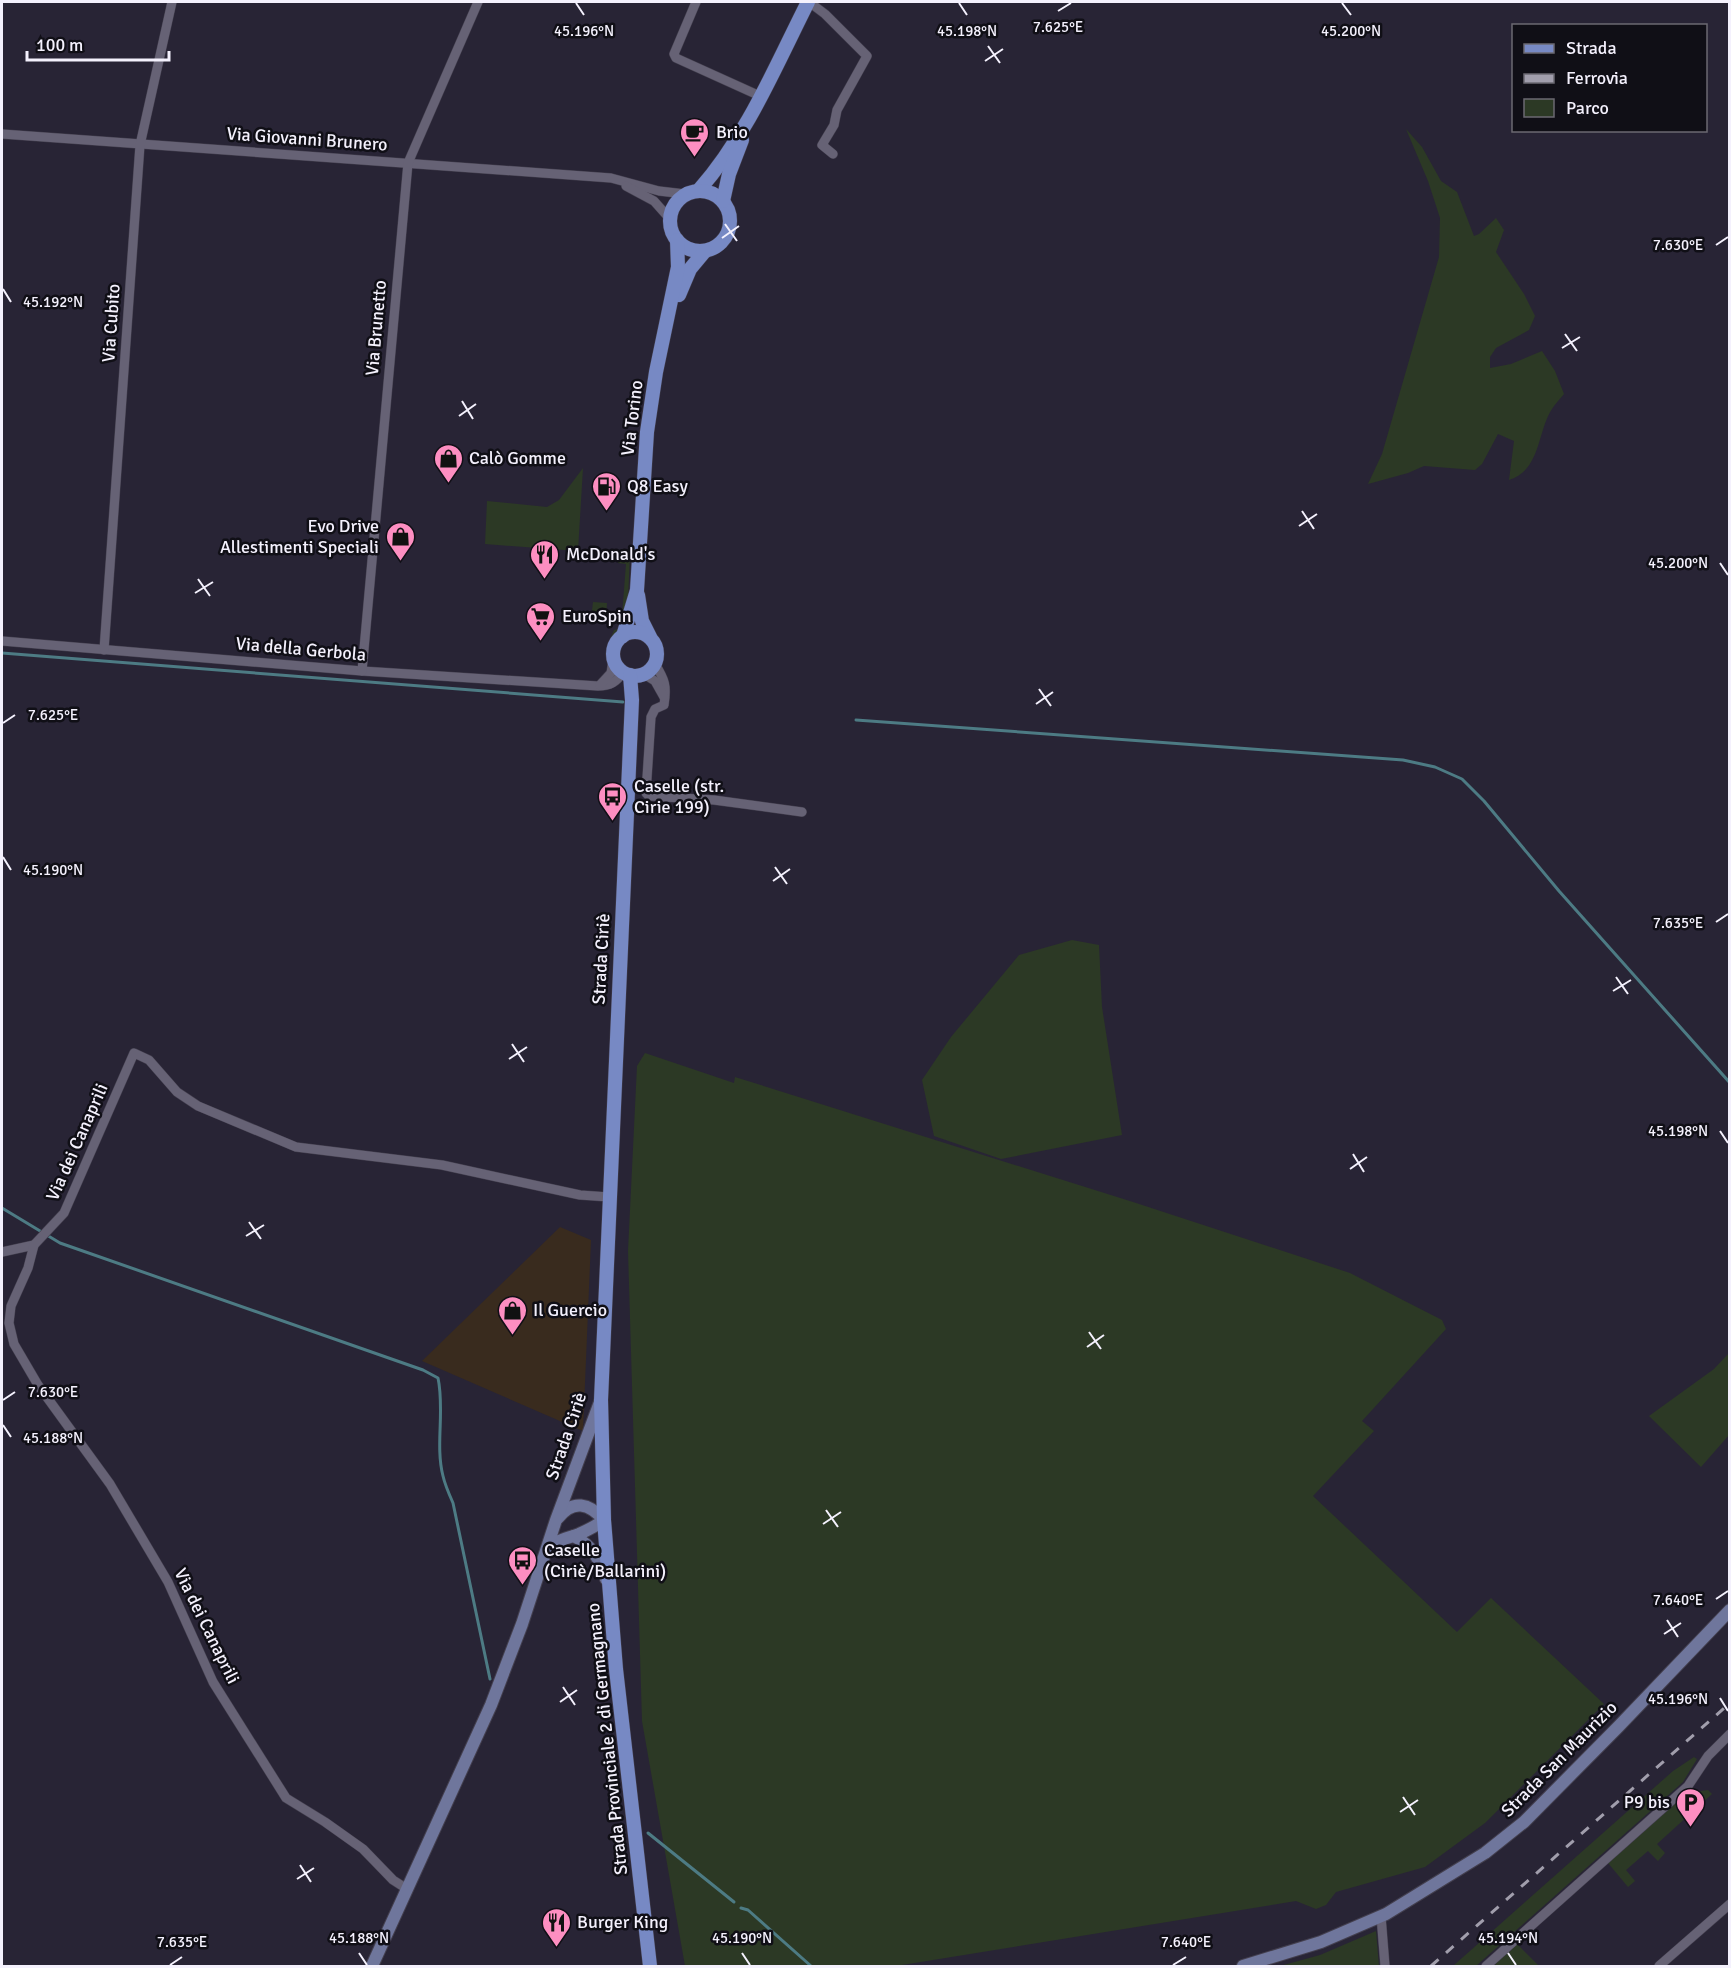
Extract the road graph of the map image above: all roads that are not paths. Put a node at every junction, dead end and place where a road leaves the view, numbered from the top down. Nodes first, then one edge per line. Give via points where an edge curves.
1 (172, 2) edge
2 (478, 2) edge
3 (696, 2) edge
4 (808, 2) edge
5 (758, 100) junction
6 (2, 135) edge
7 (140, 145) junction
8 (833, 153) dead end
9 (408, 163) junction
10 (611, 178) junction
11 (699, 190) junction
12 (686, 194) junction
13 (723, 201) junction
14 (670, 219) junction
15 (677, 240) junction
16 (705, 251) junction
17 (666, 325) junction
18 (637, 590) junction
19 (623, 636) junction
20 (650, 637) junction
21 (2, 641) edge
22 (104, 650) junction
23 (614, 654) junction
24 (362, 671) junction
25 (639, 672) junction
26 (598, 687) junction
27 (665, 699) junction
28 (802, 812) dead end
29 (609, 1197) junction
30 (35, 1245) junction
31 (2, 1252) edge
32 (601, 1400) junction
33 (604, 1520) junction
34 (556, 1521) junction
35 (574, 1536) junction
36 (537, 1576) junction
37 (610, 1590) junction
38 (1730, 1610) edge
39 (1730, 1734) edge
40 (407, 1889) junction
41 (1730, 1904) edge
42 (1381, 1916) junction
43 (372, 1966) edge
44 (650, 1966) edge
45 (1243, 1966) edge
46 (1385, 1966) edge
47 (1488, 1966) edge
48 (1659, 1966) edge

1 - 7 street, Via Cubito
2 - 9 street, Via Brunetto
3 - 5 street via 674,54 676,58
4 - 5 main road
4 - 8 street via 867,56 822,145
5 - 11 main road via 718,168
5 - 13 main road via 729,174
6 - 7 street, Via Giovanni Brunero
7 - 9 street, Via Giovanni Brunero
7 - 22 street, Via Cubito
9 - 10 street, Via Giovanni Brunero
9 - 24 street, Via Brunetto
10 - 12 street, Via Giovanni Brunero
10 - 14 street, Via Giovanni Brunero via 654,201
11 - 12 main road
11 - 13 main road
12 - 14 main road via 672,209
13 - 16 main road via 731,218 730,227 721,243
14 - 15 main road
15 - 16 main road via 685,247
15 - 17 main road, Via Torino via 678,267
16 - 17 main road, Via Torino via 690,268
17 - 18 main road, Via Torino via 647,432
18 - 19 main road, Via Torino
18 - 20 main road, Via Torino via 642,621
19 - 20 main road via 637,632
19 - 23 main road
20 - 25 main road via 657,650
21 - 22 street, Via della Gerbola
22 - 24 street, Via della Gerbola
23 - 25 main road via 615,661
23 - 26 street via 611,674
24 - 26 street, Via della Gerbola
25 - 26 street
25 - 27 street via 655,681
25 - 27 street via 663,677
25 - 29 main road, Strada Ciriè via 632,700
27 - 28 street via 651,717 646,793 649,796
29 - 30 street, Via dei Canaprili via 580,1195 442,1165 296,1147 198,1107 177,1092 149,1060 134,1053 64,1213
29 - 32 main road, Strada Ciriè
30 - 31 street
30 - 40 street, Via dei Canaprili via 11,1306 9,1323 25,1365 110,1484 168,1582 213,1682 286,1798 363,1849
32 - 33 main road, Strada Provinciale 2 di Germagnano
32 - 34 street, Strada Ciriè
33 - 34 street via 589,1507 578,1505 568,1508
33 - 35 street
33 - 37 main road, Strada Provinciale 2 di Germagnano
34 - 36 street, Strada Ciriè
35 - 36 street via 550,1547
35 - 37 street via 599,1558
36 - 40 street, Strada Ciriè via 496,1693
37 - 44 main road, Strada Provinciale 2 di Germagnano
38 - 42 street, Strada San Maurizio via 1524,1822 1458,1871
39 - 47 street via 1708,1756 1688,1786
40 - 43 street, Strada Ciriè
41 - 48 street
42 - 45 street, Strada San Maurizio via 1321,1942
42 - 46 street

